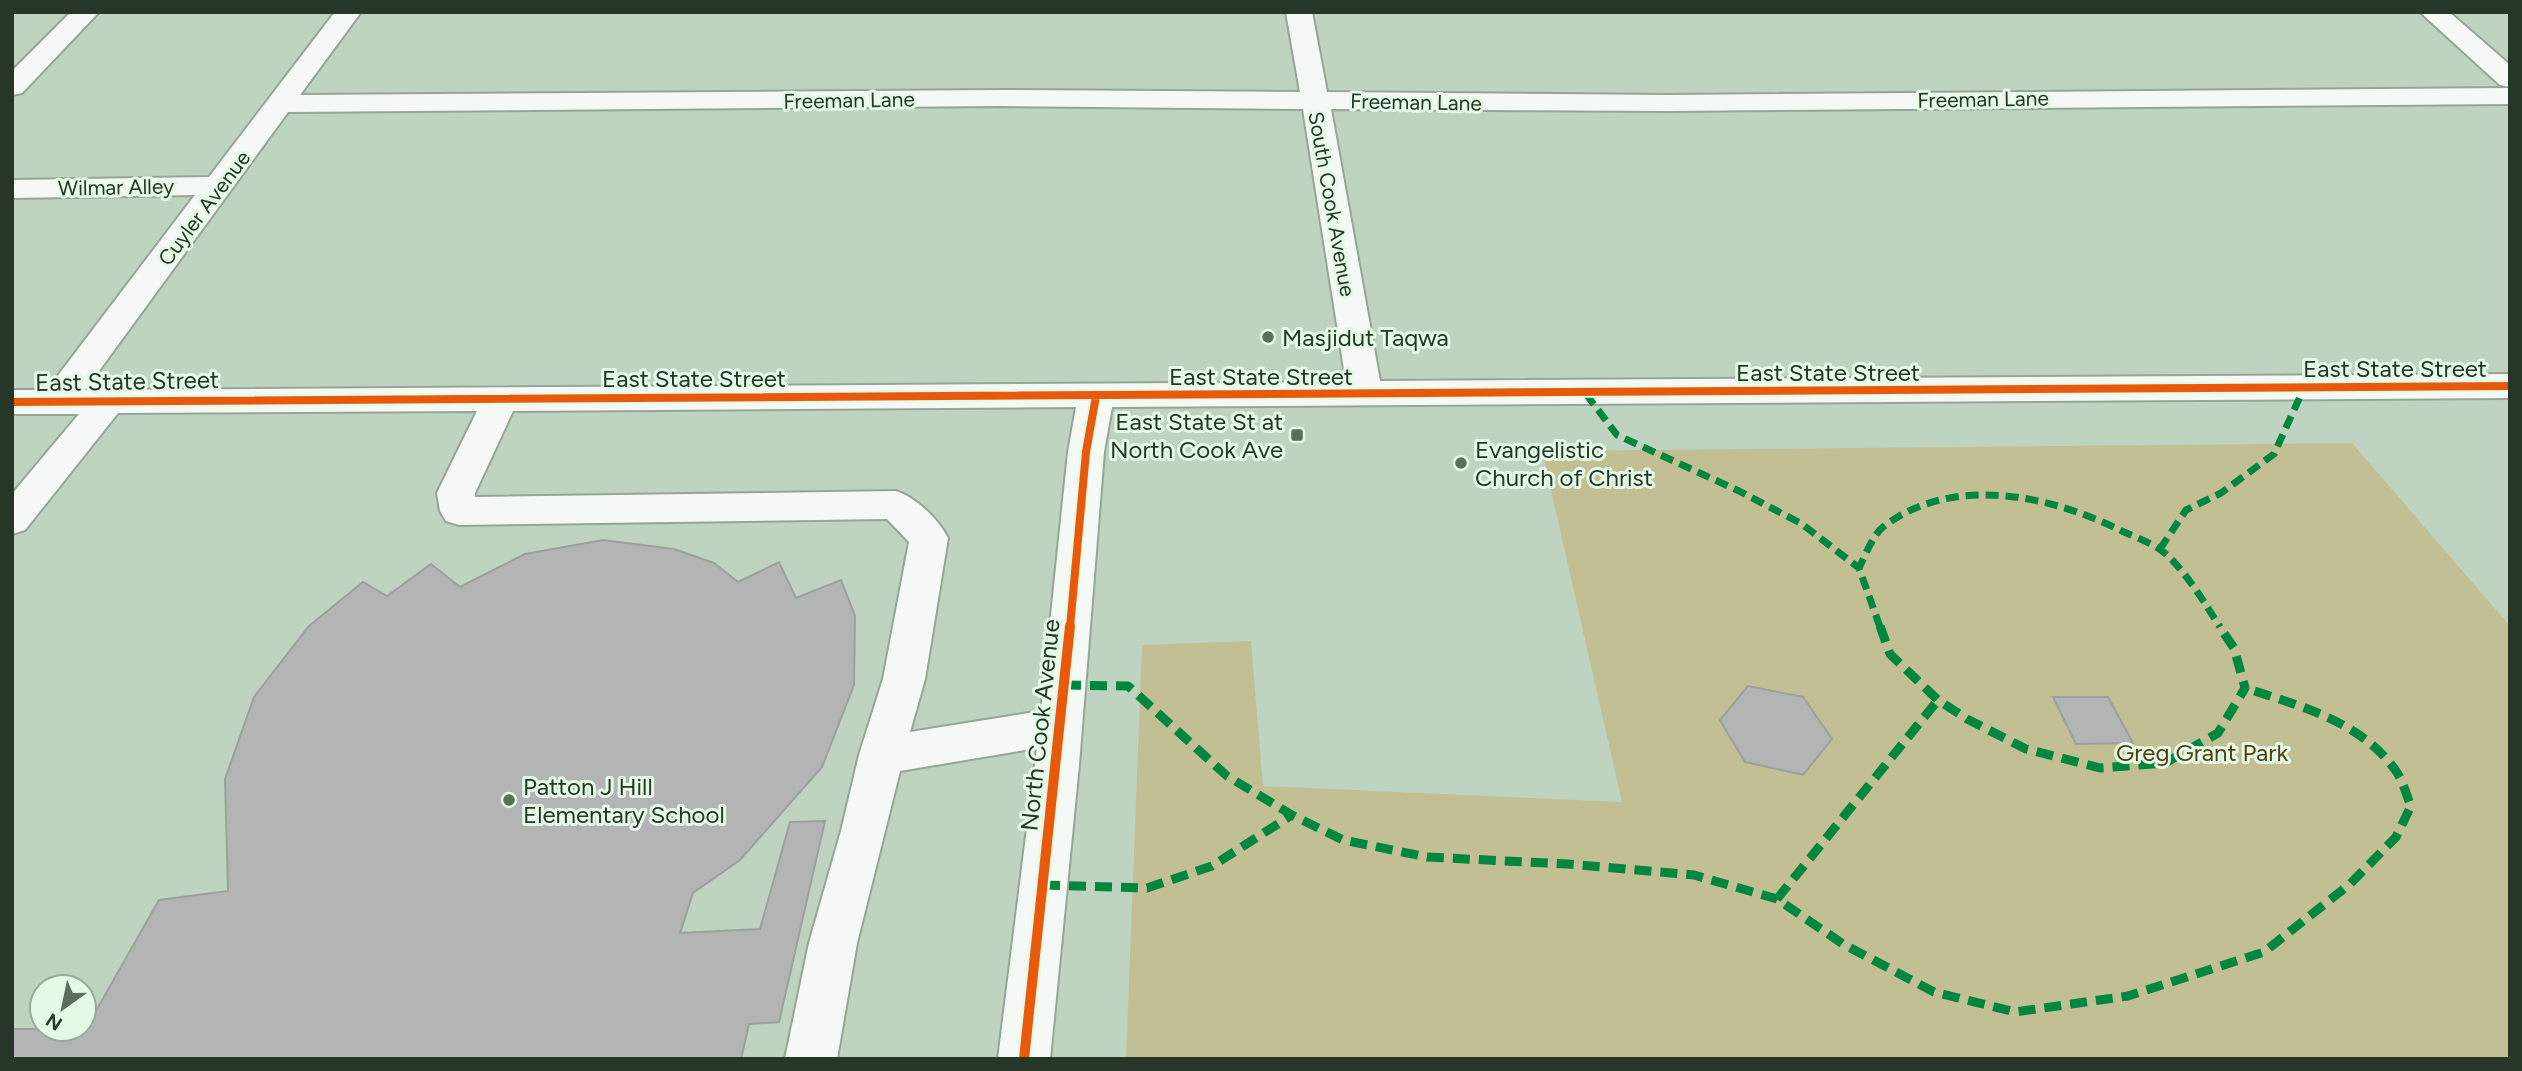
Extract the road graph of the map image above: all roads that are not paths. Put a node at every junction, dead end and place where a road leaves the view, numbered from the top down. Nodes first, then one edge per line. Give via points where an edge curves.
1 (86, 12) edge
2 (348, 12) edge
3 (1299, 12) edge
4 (2433, 12) edge
5 (2510, 79) edge
6 (12, 87) edge
7 (2510, 96) edge
8 (1313, 99) junction
9 (281, 104) junction
10 (221, 186) junction
11 (12, 189) edge
12 (2510, 386) edge
13 (1365, 395) junction
14 (1096, 396) junction
15 (500, 398) junction
16 (109, 401) junction
17 (12, 402) edge
18 (57, 402) junction
19 (12, 520) edge
20 (1060, 726) junction
21 (881, 755) junction
22 (811, 1059) edge
23 (1024, 1059) edge

1 - 6 street
2 - 9 street, Cuyler Avenue
3 - 8 street, South Cook Avenue
4 - 5 street
7 - 8 street, Freeman Lane via 1684,103
8 - 9 street, Freeman Lane
8 - 13 street, South Cook Avenue
9 - 10 street, Cuyler Avenue
10 - 11 street, Wilmar Alley
10 - 18 street, Cuyler Avenue
12 - 13 street, East State Street
13 - 14 street, East State Street
14 - 15 street, East State Street
14 - 20 street, North Cook Avenue via 1086,452
15 - 16 street, East State Street
15 - 21 street via 456,493 459,511 896,505 929,538 904,679
16 - 18 street, East State Street
16 - 19 street
17 - 18 street, East State Street
20 - 21 street
20 - 23 street, North Cook Avenue
21 - 22 street via 833,943

